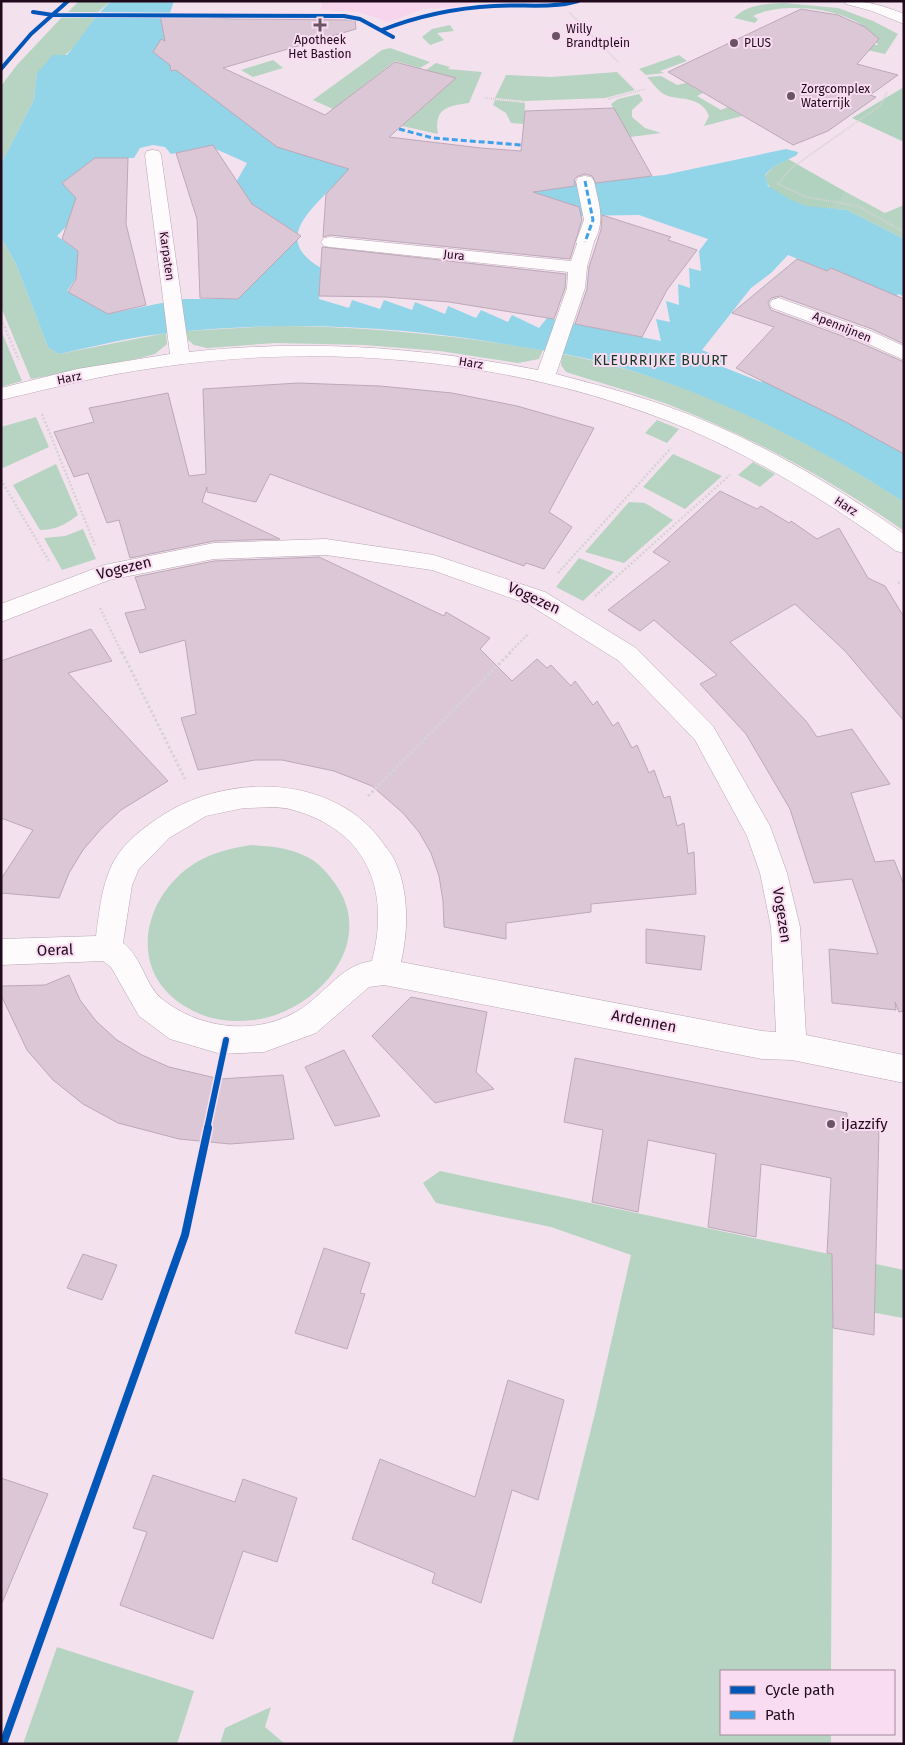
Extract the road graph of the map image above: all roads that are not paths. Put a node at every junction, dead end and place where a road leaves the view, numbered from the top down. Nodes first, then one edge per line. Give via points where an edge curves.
1 (851, 1) edge
2 (904, 20) edge
3 (153, 155) dead end
4 (585, 181) dead end
5 (330, 242) dead end
6 (578, 267) junction
7 (780, 304) dead end
8 (904, 354) edge
9 (180, 358) junction
10 (545, 377) junction
11 (1, 394) edge
12 (904, 545) edge
13 (1, 613) edge
14 (108, 948) junction
15 (1, 952) edge
16 (384, 972) junction
17 (792, 1046) junction
18 (904, 1069) edge

1 - 2 street
3 - 9 street, Karpaten
4 - 6 street via 593,216
5 - 6 street, Jura
6 - 10 street via 576,288
7 - 8 street, Apennijnen via 864,335
9 - 10 street, Harz via 276,351 348,351 412,355
9 - 11 street, Harz via 112,368
10 - 12 street, Harz via 656,410 749,450 848,506
13 - 17 street, Vogezen via 85,578 214,550 302,545 348,547 432,561 476,574 554,607 629,655 669,690 706,736 735,780 760,833 777,883 787,938
14 - 15 street, Oeral
14 - 16 street via 121,958 149,1007 181,1029 221,1040 264,1038 305,1022 362,975
14 - 16 street via 118,885 130,861 160,830 200,807 244,797 288,798 328,811 362,834 384,867 392,906 391,943
16 - 17 street, Ardennen via 762,1045
17 - 18 street, Ardennen

